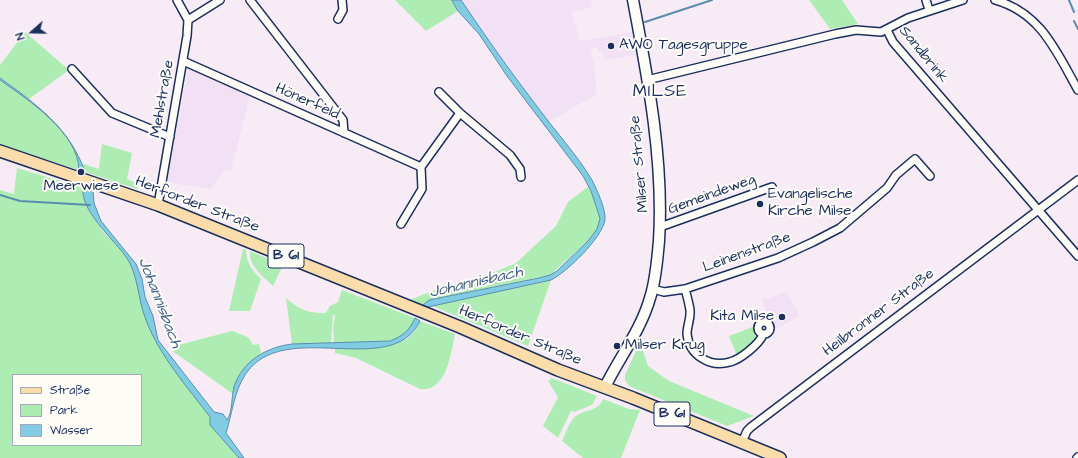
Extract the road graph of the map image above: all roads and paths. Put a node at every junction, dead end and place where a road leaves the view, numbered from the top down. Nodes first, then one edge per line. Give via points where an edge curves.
1 (177, 0) edge
2 (220, 0) edge
3 (250, 0) edge
4 (342, 0) edge
5 (633, 0) edge
6 (926, 0) edge
7 (963, 0) edge
8 (995, 0) edge
9 (929, 10) junction
10 (338, 19) dead end
11 (188, 20) junction
12 (887, 30) junction
13 (183, 61) junction
14 (72, 69) dead end
15 (647, 80) junction
16 (1078, 90) edge
17 (439, 92) dead end
18 (460, 113) junction
19 (344, 133) junction
20 (170, 137) junction
21 (0, 151) edge
22 (421, 167) junction
23 (930, 176) dead end
24 (521, 177) dead end
25 (1078, 180) edge
26 (772, 187) dead end
27 (158, 205) junction
28 (1038, 210) junction
29 (400, 224) dead end
30 (660, 227) junction
31 (1078, 256) edge
32 (653, 289) junction
33 (685, 289) junction
34 (763, 335) dead end
35 (604, 387) junction
36 (742, 442) junction
37 (780, 458) edge

1 - 11 street
2 - 11 street
3 - 19 street via 343,120
4 - 10 street via 343,10
5 - 15 main road, Milser Straße
6 - 9 street
7 - 9 street
8 - 16 street via 1026,15 1044,32
9 - 12 street
11 - 13 street, Mehlstraße
12 - 15 street, Sandbrink via 856,30 835,34
12 - 28 street, Sandbrink via 893,42
13 - 19 street, Hönerfeld
13 - 20 street, Mehlstraße
14 - 20 street via 112,113
15 - 30 main road, Milser Straße via 660,187
17 - 18 street
18 - 22 street
18 - 24 street via 510,155 520,169
19 - 22 street, Hönerfeld
20 - 27 street, Mehlstraße
21 - 27 main road, Herforder Straße / B 61
22 - 29 street via 422,189
23 - 33 street, Leinenstraße via 916,159 896,175 887,188 835,231 778,258
25 - 28 street, Heilbronner Straße
26 - 30 street, Gemeindeweg
27 - 35 main road, Herforder Straße / B 61
28 - 31 street, Sandbrink
28 - 36 street, Heilbronner Straße via 751,427
30 - 32 main road, Milser Straße
32 - 33 street, Leinenstraße via 664,292
32 - 35 main road, Milser Straße via 644,317
33 - 34 street via 690,311 687,330 689,341 703,360 718,364 732,362 757,343
35 - 36 main road, Herforder Straße / B 61
36 - 37 main road, Herforder Straße / B 61

